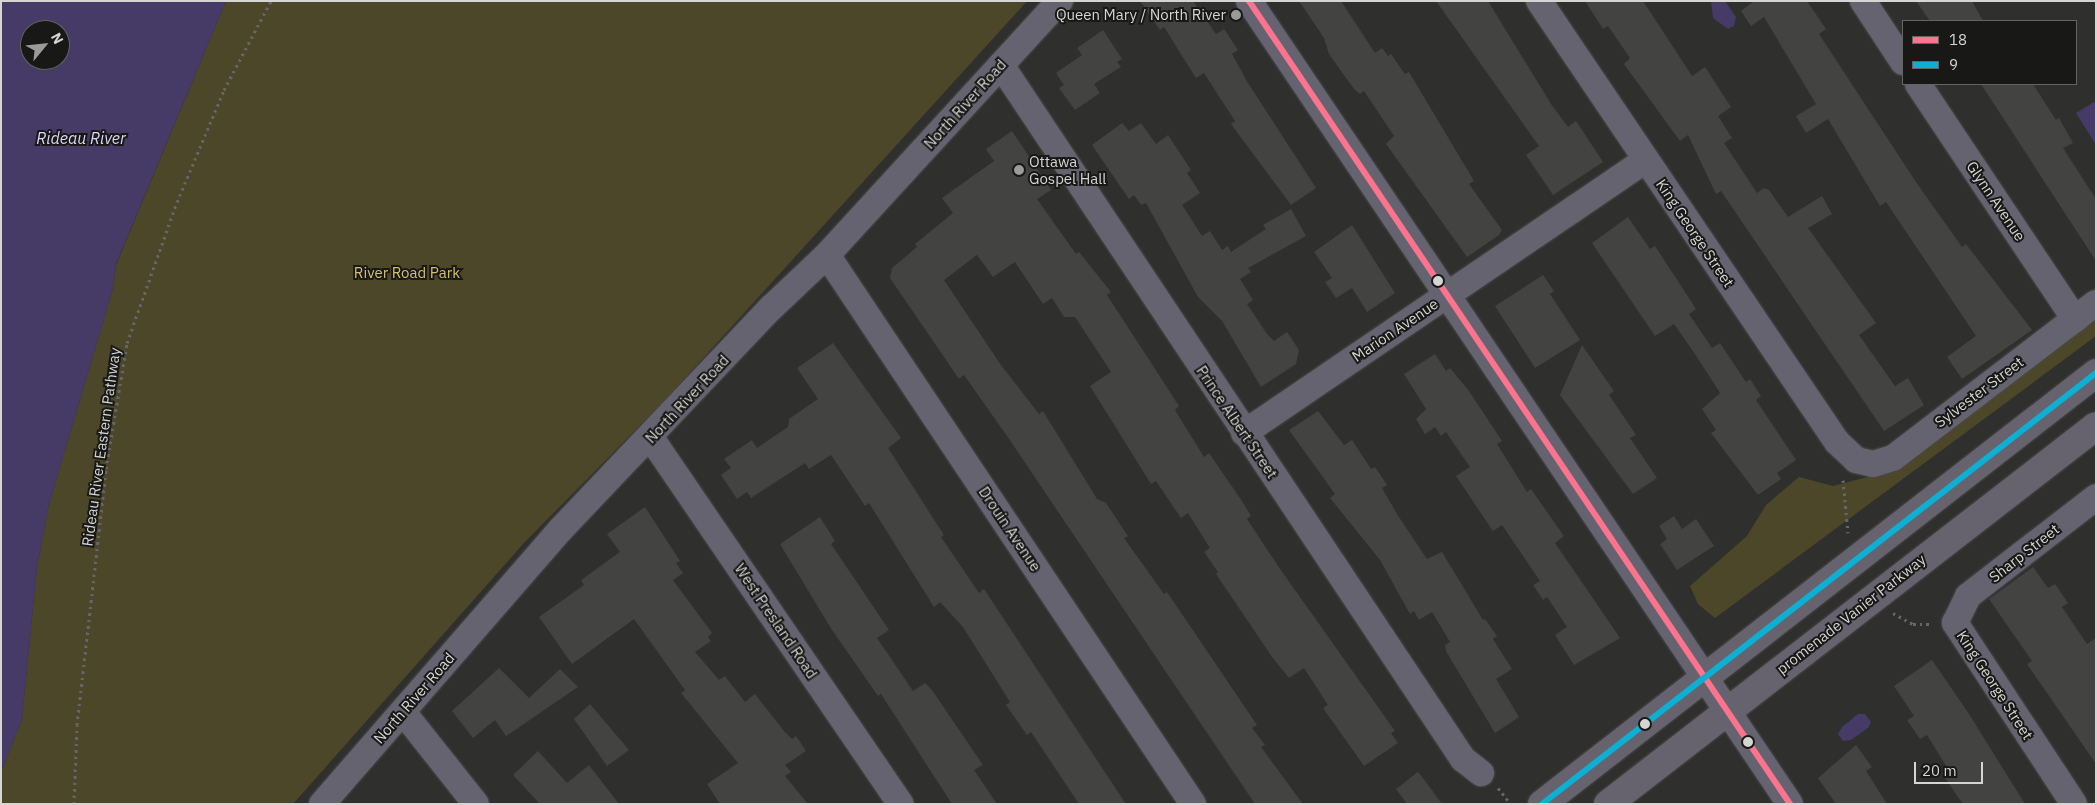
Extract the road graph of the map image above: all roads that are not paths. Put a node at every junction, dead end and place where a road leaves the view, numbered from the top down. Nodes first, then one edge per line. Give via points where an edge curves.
1 (1060, 1) edge
2 (1250, 1) edge
3 (1539, 1) edge
4 (1863, 1) edge
5 (1902, 60) edge
6 (1001, 65) junction
7 (1919, 85) edge
8 (1646, 160) junction
9 (827, 255) junction
10 (1449, 293) junction
11 (2096, 303) edge
12 (2075, 319) junction
13 (2096, 373) edge
14 (2096, 426) edge
15 (1244, 433) junction
16 (651, 438) junction
17 (1852, 458) joint
18 (2096, 497) edge
19 (1957, 619) joint
20 (1706, 676) junction
21 (1728, 711) junction
22 (403, 712) junction
23 (1481, 773) dead end
24 (322, 804) edge
25 (476, 804) edge
26 (900, 804) edge
27 (1193, 804) edge
28 (1542, 804) edge
29 (1608, 804) edge
30 (1790, 804) edge
31 (2074, 804) edge

1 - 6 street, North River Road
2 - 10 street
3 - 8 street, King George Street
4 - 5 street
6 - 9 street, North River Road
6 - 15 street, Prince Albert Street
7 - 12 street, Glynn Avenue
8 - 10 street, Marion Avenue
8 - 17 street, King George Street
9 - 16 street, North River Road via 772,307
9 - 27 street, Drouin Avenue
10 - 15 street, Marion Avenue
10 - 20 street
11 - 12 street, Sylvester Street
12 - 17 street, Sylvester Street via 1893,458 1873,464
13 - 20 main road
14 - 21 main road, promenade Vanier Parkway
15 - 23 street, Prince Albert Street via 1463,759
16 - 22 street, North River Road via 561,529
16 - 26 street, West Presland Road
18 - 19 street, Sharp Street via 1968,596
19 - 31 street, King George Street
20 - 21 street
20 - 28 main road
21 - 29 main road, promenade Vanier Parkway
21 - 30 street
22 - 24 street, North River Road
22 - 25 street

